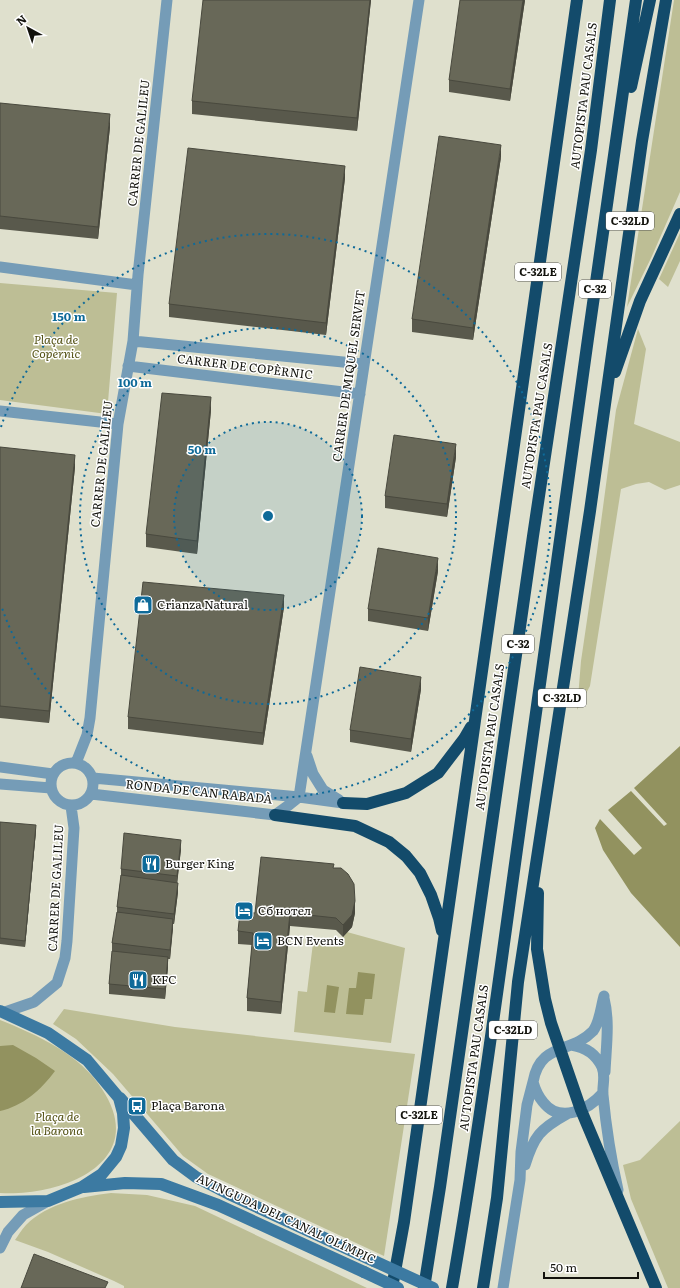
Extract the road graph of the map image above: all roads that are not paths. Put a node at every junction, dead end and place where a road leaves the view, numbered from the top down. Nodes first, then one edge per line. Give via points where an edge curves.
1 (167, 0) edge
2 (419, 0) edge
3 (577, 0) edge
4 (610, 0) edge
5 (636, 0) edge
6 (650, 0) edge
7 (666, 0) edge
8 (610, 178) junction
9 (680, 214) edge
10 (0, 267) edge
11 (137, 285) junction
12 (133, 341) junction
13 (363, 364) junction
14 (128, 366) junction
15 (360, 394) junction
16 (606, 397) junction
17 (0, 411) edge
18 (118, 424) junction
19 (474, 720) junction
20 (306, 755) junction
21 (76, 763) junction
22 (0, 767) edge
23 (53, 774) junction
24 (93, 778) junction
25 (0, 784) edge
26 (51, 788) junction
27 (91, 794) junction
28 (299, 797) junction
29 (343, 803) junction
30 (71, 806) junction
31 (275, 815) junction
32 (541, 837) junction
33 (443, 942) junction
34 (3, 1011) edge
35 (571, 1045) junction
36 (559, 1049) junction
37 (604, 1076) junction
38 (533, 1082) junction
39 (603, 1093) junction
40 (119, 1098) junction
41 (581, 1110) junction
42 (567, 1114) junction
43 (520, 1180) junction
44 (82, 1187) junction
45 (48, 1201) junction
46 (0, 1202) edge
47 (622, 1206) junction
48 (0, 1248) edge
49 (392, 1288) edge
50 (398, 1288) edge
51 (424, 1288) edge
52 (433, 1288) edge
53 (452, 1288) edge
54 (483, 1288) edge
55 (503, 1288) edge
56 (656, 1288) edge

1 - 11 street, CARRER DE GALILEU
2 - 13 street, CARRER DE MIQUEL SERVET
3 - 19 highway, C-32LE
4 - 51 highway, AUTOPISTA PAU CASALS / C-32 via 590,158
5 - 8 highway, AUTOPISTA PAU CASALS / C-32
6 - 8 highway
7 - 16 highway, C-32LD via 642,141
8 - 53 highway, AUTOPISTA PAU CASALS / C-32 via 473,1168
9 - 16 highway via 640,302
10 - 11 street
11 - 12 street, CARRER DE GALILEU
12 - 13 street, CARRER DE COPÈRNIC
12 - 14 street, CARRER DE GALILEU
13 - 15 street, CARRER DE MIQUEL SERVET
14 - 15 street, CARRER DE COPÈRNIC
14 - 18 street, CARRER DE GALILEU
15 - 20 street, CARRER DE MIQUEL SERVET
16 - 32 highway, C-32LD
17 - 18 street
18 - 21 street, CARRER DE GALILEU via 90,718 87,735
19 - 29 highway via 464,739 438,772 406,793 367,804
19 - 33 highway, C-32LE
20 - 28 street, CARRER DE MIQUEL SERVET
20 - 29 street, CARRER DE MIQUEL SERVET via 313,774 323,790
21 - 23 street via 62,765
21 - 24 street via 87,768
22 - 23 street
23 - 26 street
24 - 27 street
24 - 28 street, RONDA DE CAN RABADÀ
25 - 26 street
26 - 30 street via 56,799
27 - 30 street via 84,802
27 - 31 street, RONDA DE CAN RABADÀ
28 - 29 street, RONDA DE CAN RABADÀ
28 - 31 street, RONDA DE CAN RABADÀ
30 - 34 street, CARRER DE GALILEU via 74,828 67,941 57,982 34,1002
31 - 33 highway via 355,826 389,842 406,856 420,873 439,918
32 - 36 highway via 537,949 544,999
32 - 54 highway, C-32LD via 518,982 497,1198
33 - 49 highway, C-32LE via 404,1222
34 - 40 street via 48,1034 87,1060
35 - 36 street
35 - 37 street via 583,1048 594,1055
35 - 37 street via 593,1030 604,996 607,1011
36 - 38 street via 549,1054 536,1068
36 - 41 highway
37 - 39 street
38 - 42 street via 544,1103 560,1113
38 - 43 street via 527,1105
39 - 41 street via 590,1106
39 - 47 street
40 - 44 street via 124,1128 121,1146 102,1174
40 - 52 street, AVINGUDA DEL CANAL OLÍMPIC, bridge via 173,1160 196,1177
41 - 42 street
41 - 47 highway
42 - 43 street via 536,1137
43 - 55 street
44 - 45 street
44 - 50 street, AVINGUDA DEL CANAL OLÍMPIC, bridge via 125,1183 161,1184 218,1205
45 - 46 street
45 - 48 street via 23,1215 8,1232
47 - 56 highway

